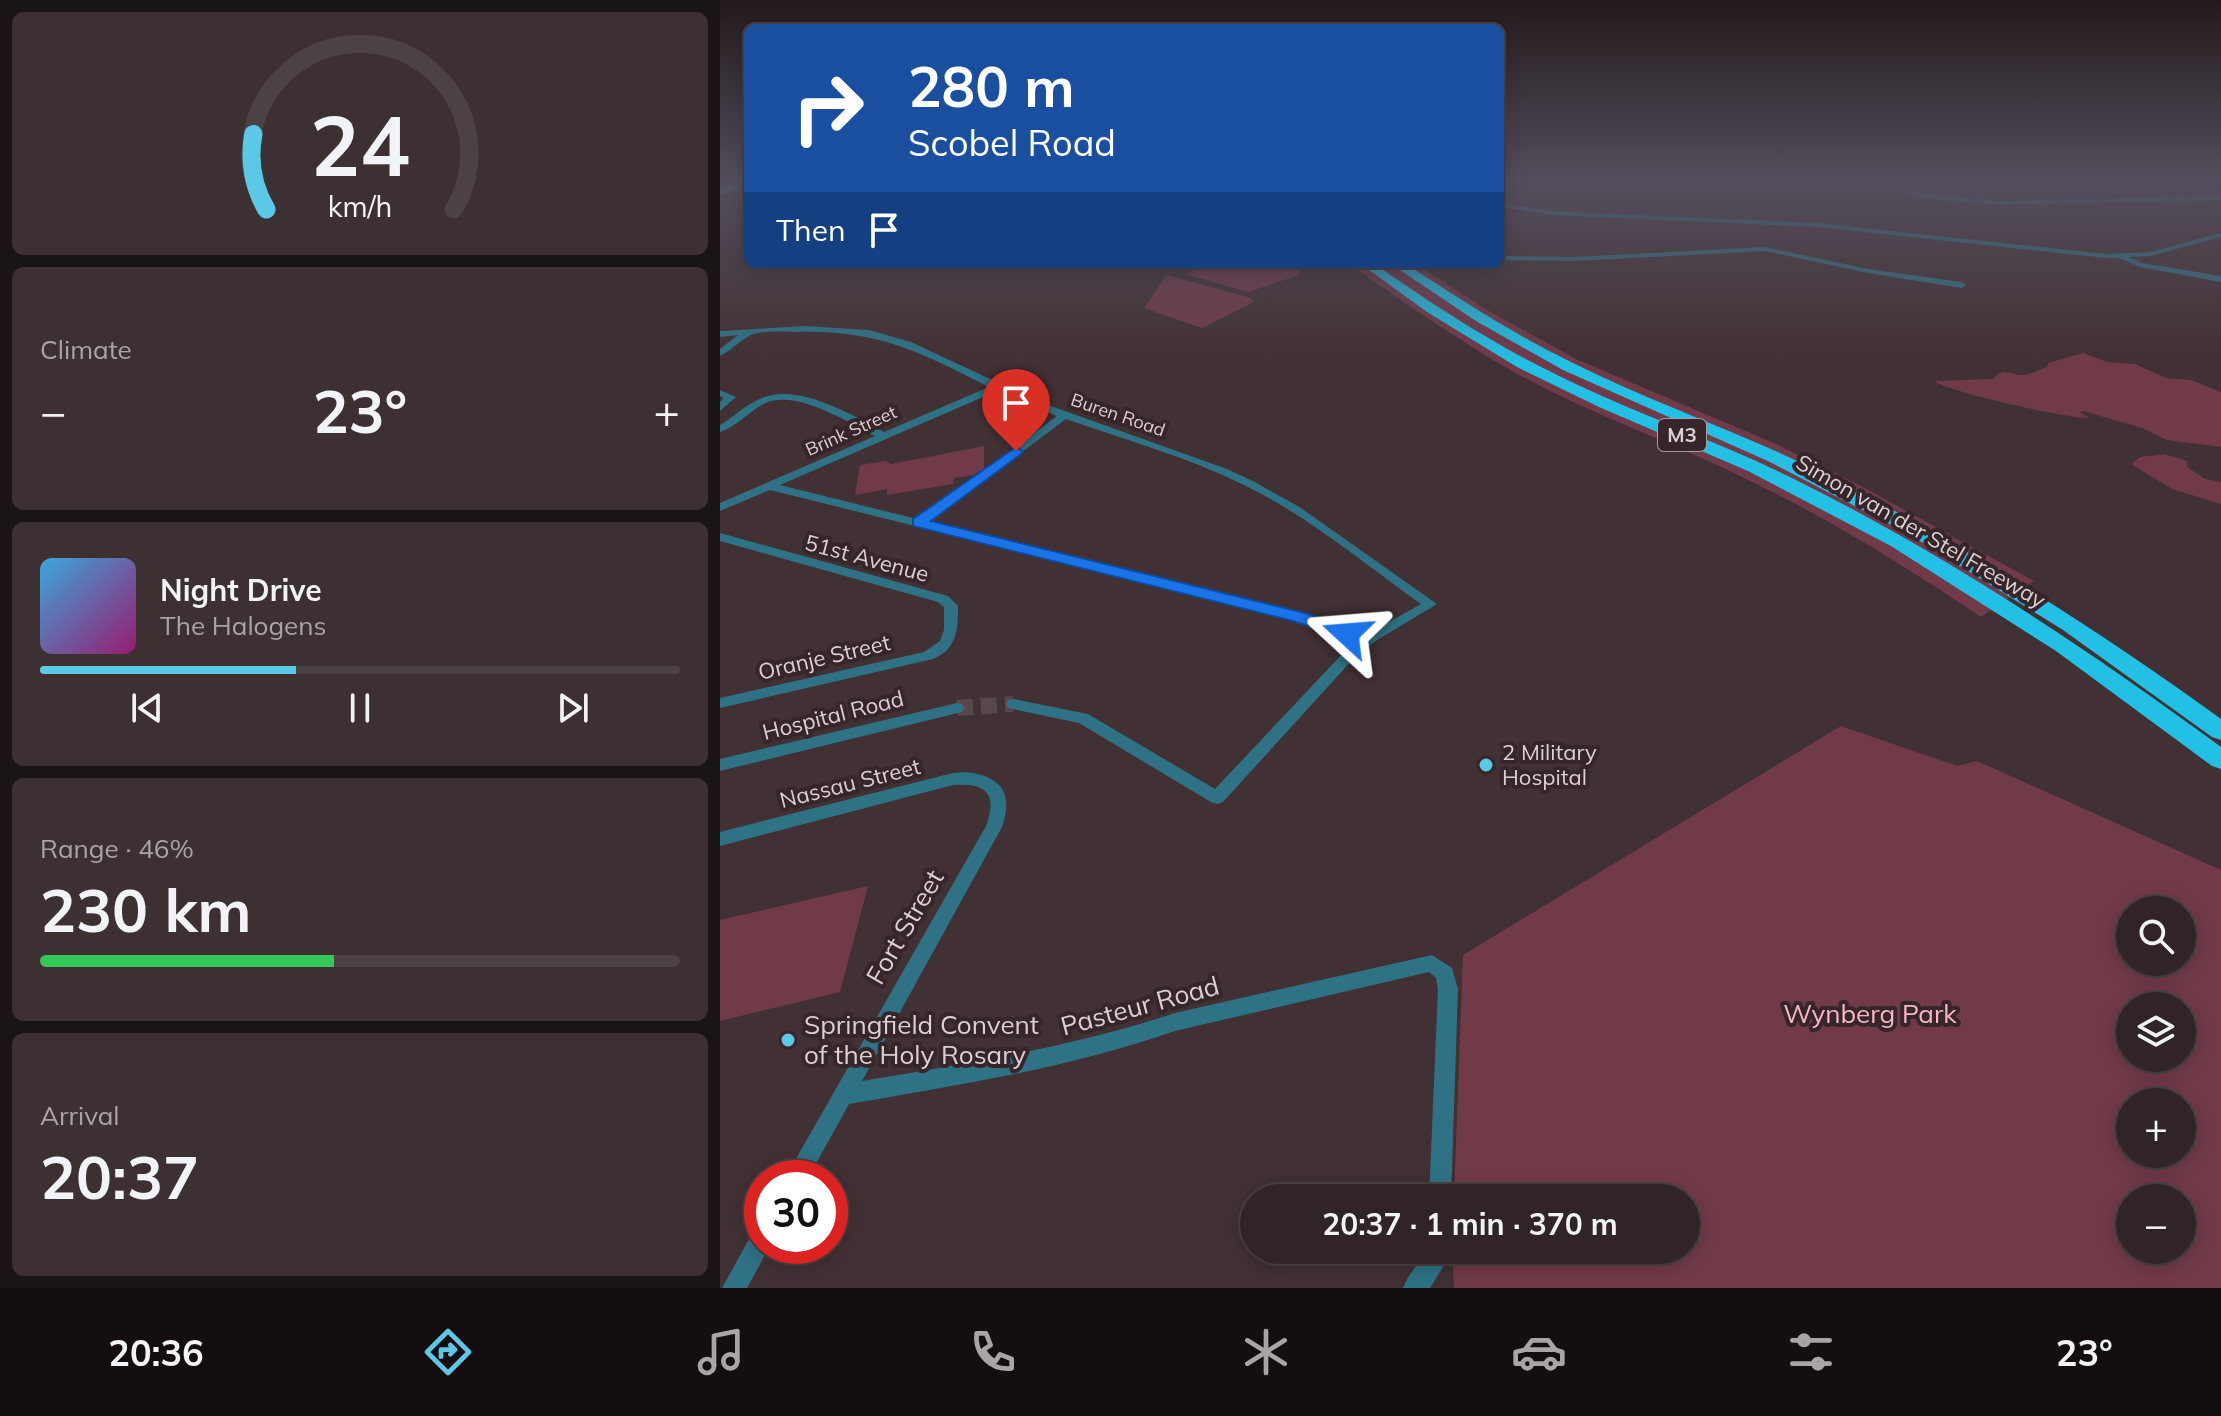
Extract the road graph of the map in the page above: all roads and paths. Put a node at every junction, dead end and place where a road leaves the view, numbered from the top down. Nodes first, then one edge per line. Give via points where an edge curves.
1 (1984, 242) edge
2 (2195, 242) edge
3 (2119, 256) junction
4 (1504, 258) edge
5 (1373, 268) edge
6 (1403, 268) edge
7 (2221, 279) edge
8 (1962, 285) dead end
9 (749, 332) junction
10 (720, 334) edge
11 (720, 353) edge
12 (997, 387) junction
13 (720, 393) edge
14 (720, 408) edge
15 (1065, 415) junction
16 (720, 429) edge
17 (884, 436) junction
18 (770, 486) junction
19 (720, 507) edge
20 (919, 523) junction
21 (720, 537) edge
22 (1365, 642) junction
23 (937, 653) joint
24 (720, 703) edge
25 (1013, 704) tunnel mouth
26 (957, 708) tunnel mouth
27 (2221, 731) edge
28 (2221, 760) edge
29 (720, 765) edge
30 (991, 785) joint
31 (720, 839) edge
32 (842, 1095) junction
33 (806, 1160) edge
34 (1441, 1184) edge
35 (747, 1264) edge
36 (1431, 1267) dead end
37 (734, 1288) edge
38 (1415, 1288) edge

1 - 3 street
2 - 3 street
3 - 7 street via 2140,265
4 - 8 street via 1765,249
5 - 28 highway, Simon van der Stel Freeway / M3 via 1548,377 1716,449 1855,518 2001,604
6 - 27 highway, Simon van der Stel Freeway / M3 via 1568,367 1732,436 1935,541 2108,649
9 - 10 street, Buren Road
9 - 11 street
9 - 12 street, Buren Road via 815,329 880,335
12 - 15 street, Buren Road
12 - 17 street, Brink Street
13 - 14 street via 731,397
15 - 20 street
15 - 22 street, Buren Road via 1215,468 1274,496 1430,604
16 - 17 street via 765,400 782,396 821,406
17 - 18 street, Brink Street
18 - 19 street, Brink Street
18 - 20 street
20 - 22 street via 1298,617
21 - 23 street, 51st Avenue via 943,599 951,606 951,637
22 - 25 street via 1330,673 1217,798 1083,718
23 - 24 street, Oranje Street
26 - 29 street, Hospital Road
30 - 31 street, Nassau Street via 953,779
30 - 32 street, Fort Street via 1000,800 994,827
32 - 33 street, Fort Street
32 - 34 street, Pasteur Road via 1034,1061 1136,1037 1175,1022 1432,963 1445,974 1448,989
35 - 37 street
36 - 38 street

